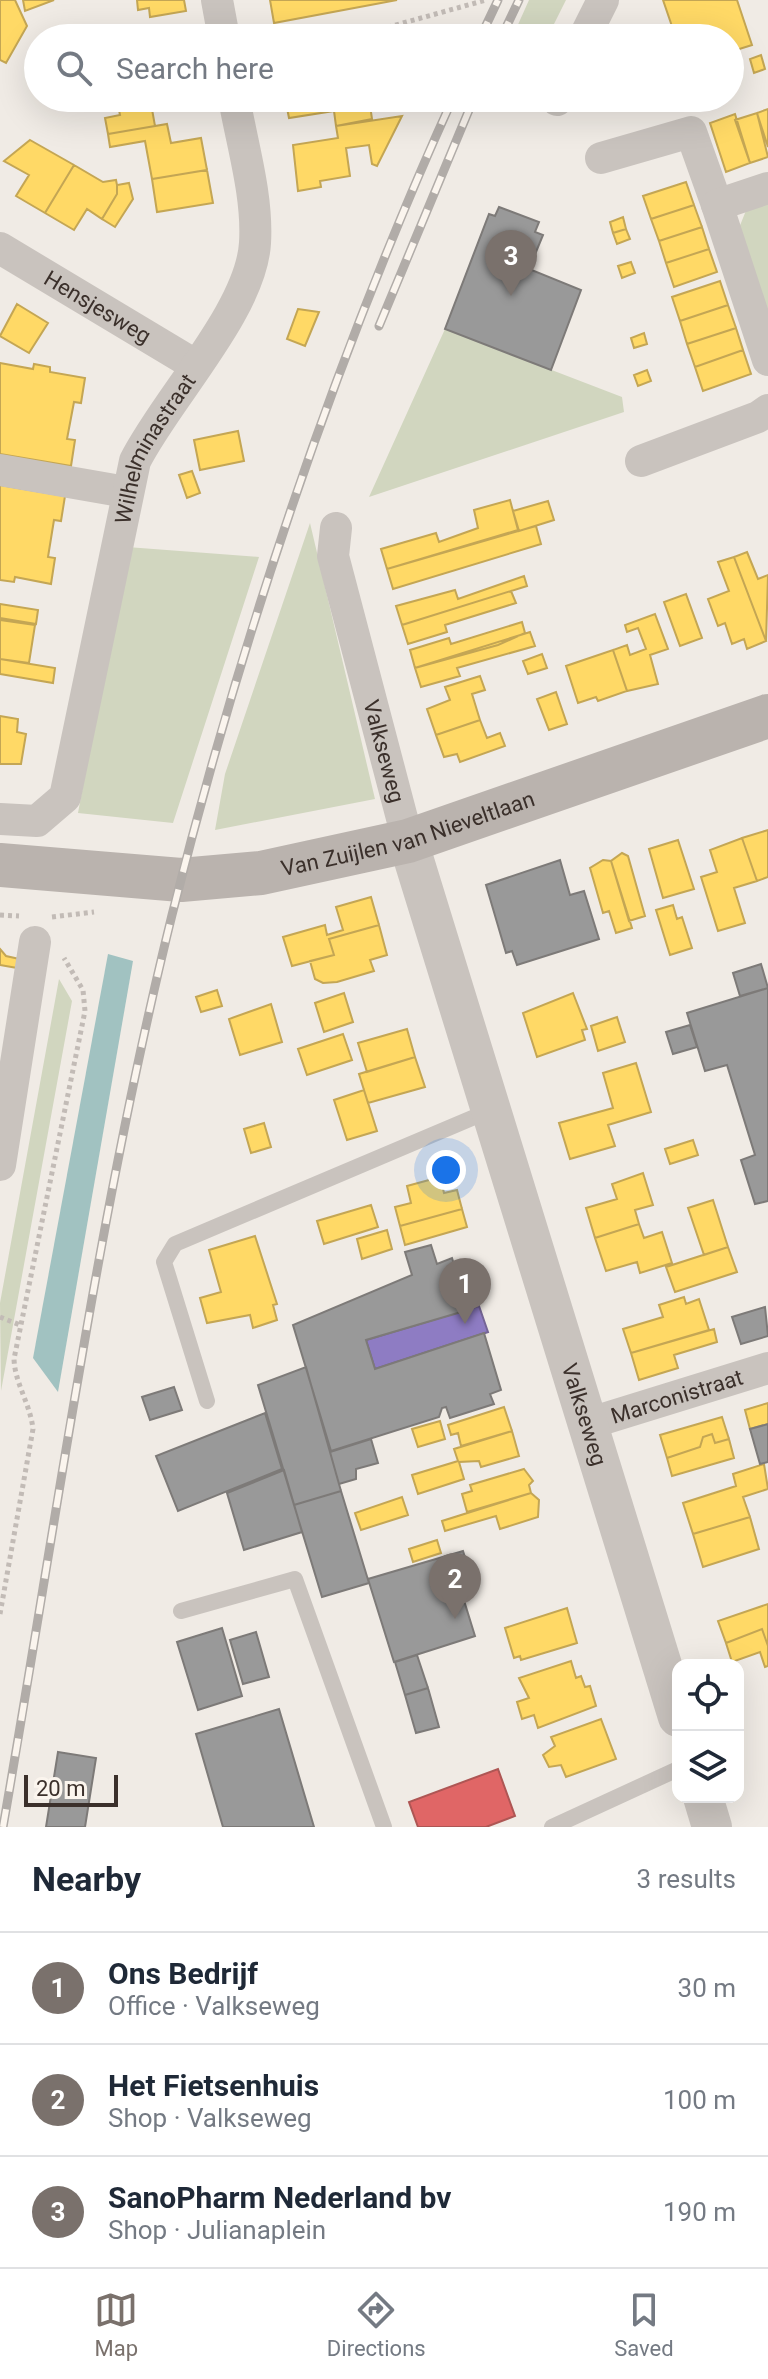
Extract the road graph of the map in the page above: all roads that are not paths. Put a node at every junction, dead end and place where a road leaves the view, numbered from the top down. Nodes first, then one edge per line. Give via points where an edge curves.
1 (217, 0) edge
2 (603, 0) edge
3 (221, 24) edge
4 (591, 24) edge
5 (236, 112) edge
6 (601, 158) dead end
7 (768, 188) edge
8 (717, 205) junction
9 (0, 248) edge
10 (768, 360) edge
11 (195, 365) junction
12 (768, 410) edge
13 (641, 461) dead end
14 (0, 470) edge
15 (126, 492) junction
16 (336, 528) dead end
17 (768, 716) edge
18 (0, 819) edge
19 (408, 841) junction
20 (17, 866) edge
21 (49, 949) road end
22 (491, 1110) junction
23 (0, 1165) edge
24 (768, 1368) edge
25 (207, 1401) dead end
26 (587, 1424) junction
27 (181, 1611) dead end
28 (672, 1698) edge
29 (672, 1772) edge
30 (705, 1803) edge
31 (384, 1827) edge
32 (552, 1827) edge
33 (712, 1827) edge

1 - 3 street
2 - 4 street
5 - 11 street, Wilhelminastraat via 255,244 246,279
6 - 8 street via 691,132
7 - 8 street
8 - 10 street
9 - 11 street, Hensjesweg
11 - 15 street, Wilhelminastraat via 150,430
12 - 13 street
14 - 15 street
15 - 18 street, Wilhelminastraat via 65,797 37,821
16 - 19 street, Valkseweg via 333,556
17 - 19 main road, Van Zuijlen van Nieveltlaan
19 - 20 main road, Van Zuijlen van Nieveltlaan via 261,873 181,880
19 - 22 street, Valkseweg
21 - 23 street
22 - 25 lane via 175,1244 164,1262
22 - 26 street, Valkseweg
24 - 26 street, Marconistraat
26 - 28 street, Valkseweg
27 - 31 lane via 295,1579
29 - 32 lane
30 - 33 street

